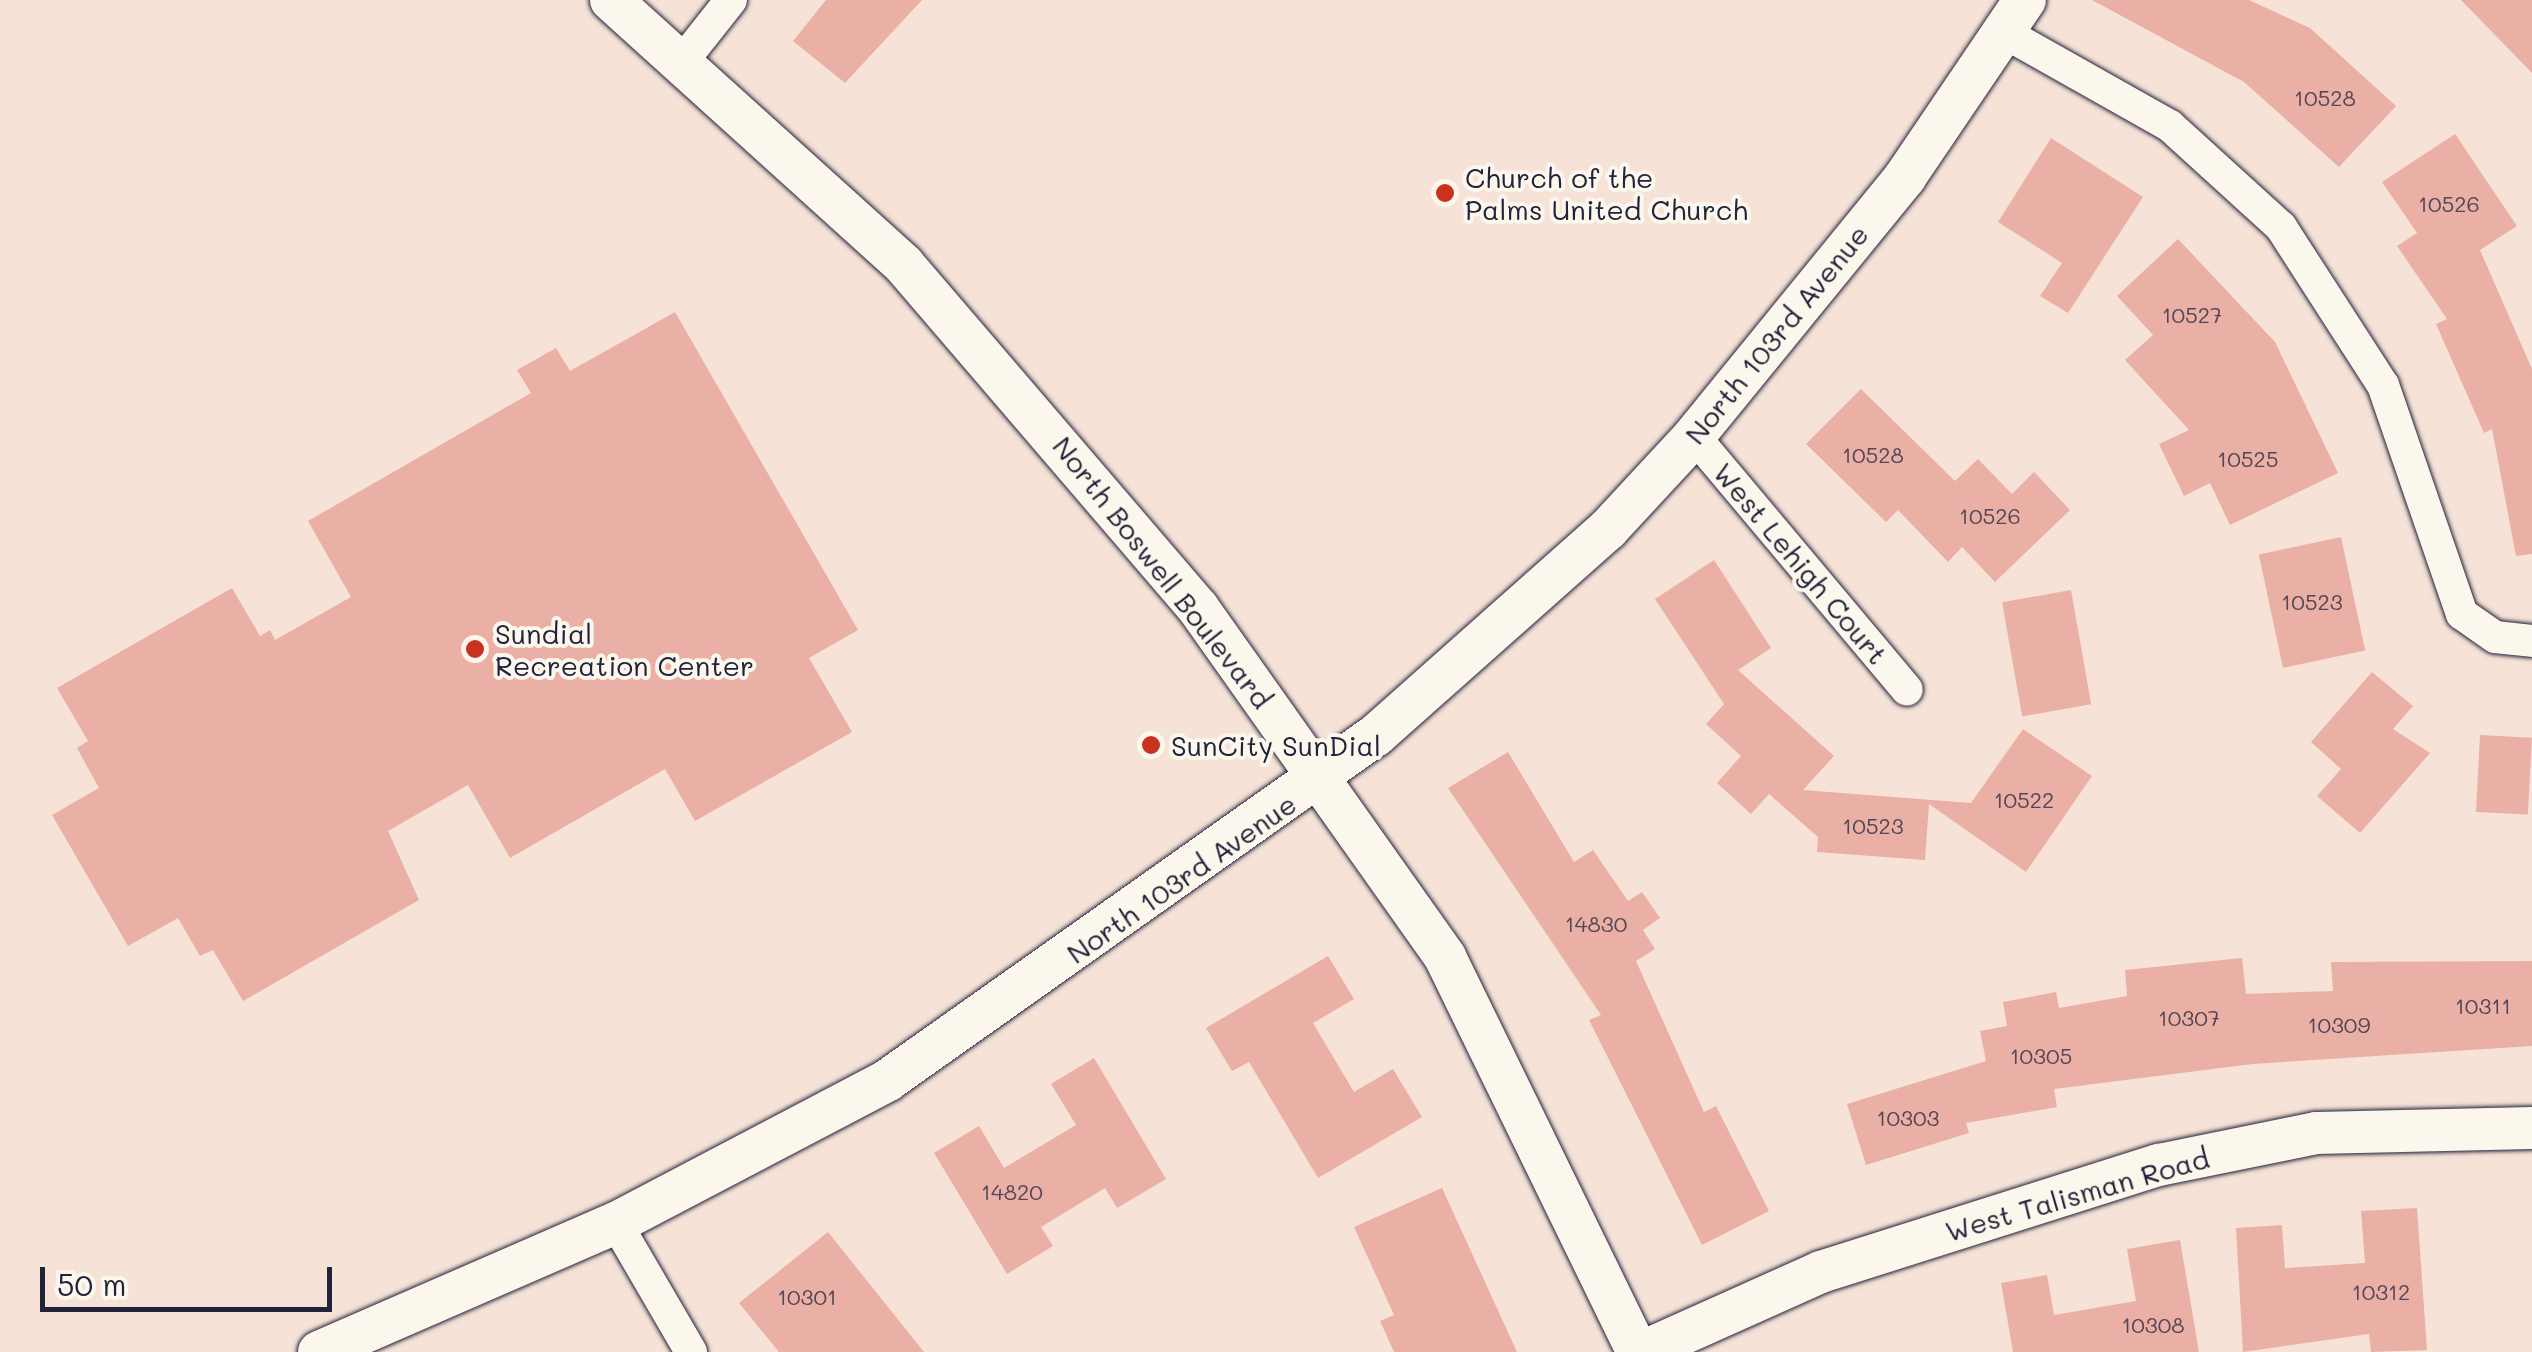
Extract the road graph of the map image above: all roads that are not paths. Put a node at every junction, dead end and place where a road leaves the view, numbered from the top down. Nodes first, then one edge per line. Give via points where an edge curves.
1 (611, 0) edge
2 (731, 0) edge
3 (2015, 16) edge
4 (684, 58) junction
5 (1694, 436) junction
6 (2532, 641) edge
7 (1907, 690) dead end
8 (1320, 778) junction
9 (2532, 1128) edge
10 (616, 1223) junction
11 (319, 1352) edge
12 (691, 1352) edge
13 (1640, 1352) edge

1 - 4 street, North Boswell Boulevard
2 - 4 street
3 - 5 street, North 103rd Avenue via 1904,176
3 - 6 street via 2170,126 2281,227 2383,385 2462,614 2495,638
4 - 8 street, North Boswell Boulevard via 904,265 1042,417
5 - 7 street, West Lehigh Court
5 - 8 street, North 103rd Avenue via 1608,529
8 - 10 street, North 103rd Avenue via 888,1080
8 - 13 street, North Boswell Boulevard via 1445,957
9 - 13 street, West Talisman Road via 2316,1133 2159,1165 1822,1272
10 - 11 street, North 103rd Avenue
10 - 12 street

